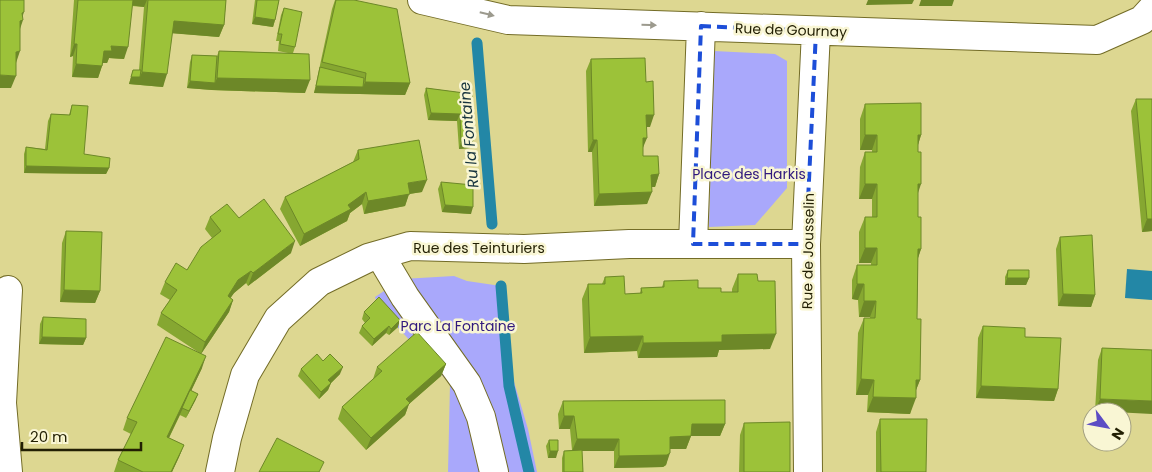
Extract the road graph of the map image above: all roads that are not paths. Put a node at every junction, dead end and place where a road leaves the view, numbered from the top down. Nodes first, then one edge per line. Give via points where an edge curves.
1 (422, 0) edge
2 (1152, 9) edge
3 (701, 26) junction
4 (816, 31) junction
5 (693, 244) junction
6 (806, 244) junction
7 (380, 255) junction
8 (8, 290) dead end
9 (1, 402) edge
10 (8, 472) edge
11 (220, 472) edge
12 (494, 472) edge
13 (808, 472) edge

1 -> 3 street, Rue de Gournay via 508,20
2 - 4 street, Rue de Gournay via 1142,20 1097,40
3 - 4 street, Rue de Gournay
3 - 5 street
4 - 6 street, Rue de Jousselin
5 - 6 street, Rue des Teinturiers
5 - 7 street, Rue des Teinturiers via 509,249 410,246
6 - 13 street, Rue de Jousselin
7 - 11 street, Rue des Teinturiers via 319,282 278,319 245,375
7 - 12 street via 405,297 467,384 481,417
8 - 9 street
9 - 10 street

